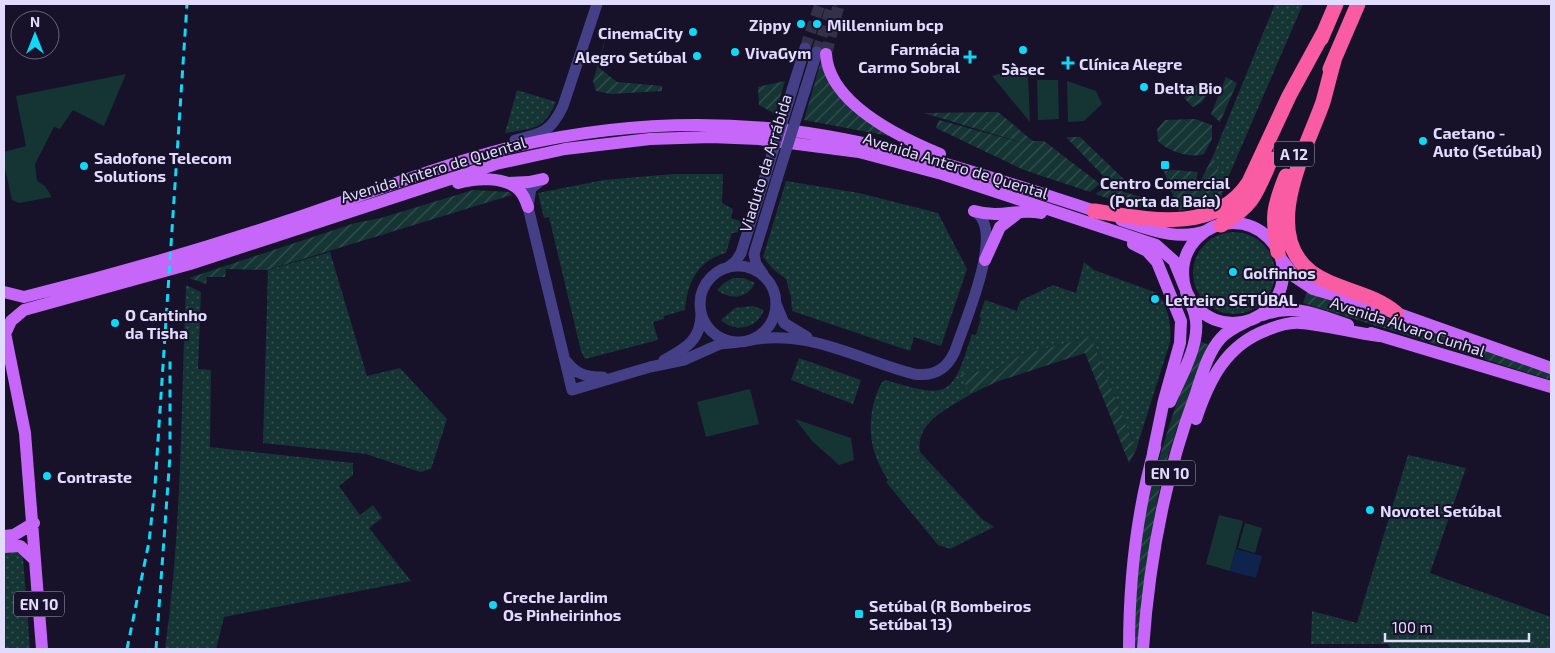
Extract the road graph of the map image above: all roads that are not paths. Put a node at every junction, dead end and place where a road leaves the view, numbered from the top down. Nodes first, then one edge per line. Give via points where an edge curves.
1 (597, 4) edge
2 (1336, 4) edge
3 (1358, 4) edge
4 (1325, 30) junction
5 (805, 48) tunnel mouth
6 (821, 53) joint
7 (1334, 61) junction
8 (424, 174) junction
9 (543, 179) joint
10 (505, 183) junction
11 (1073, 204) junction
12 (528, 207) junction
13 (974, 211) joint
14 (350, 212) junction
15 (1022, 212) junction
16 (1091, 217) junction
17 (1214, 228) junction
18 (1279, 254) junction
19 (985, 260) junction
20 (721, 270) junction
21 (768, 282) junction
22 (1186, 290) junction
23 (4, 292) edge
24 (776, 300) junction
25 (700, 307) junction
26 (1396, 313) junction
27 (1252, 319) junction
28 (4, 331) edge
29 (1379, 336) junction
30 (744, 341) junction
31 (818, 343) junction
32 (566, 360) junction
33 (650, 367) junction
34 (1551, 368) edge
35 (612, 377) junction
36 (1551, 387) edge
37 (1153, 453) junction
38 (1164, 500) junction
39 (34, 523) junction
40 (4, 536) edge
41 (4, 547) edge
42 (35, 560) junction
43 (42, 649) edge
44 (1129, 649) edge
45 (1144, 649) edge

1 - 8 street via 556,121 541,133 469,153
2 - 4 highway, A 12
3 - 7 highway, A 12
4 - 16 highway via 1289,96 1249,182 1230,203 1177,221
4 - 17 highway, A 12 via 1254,197 1241,213
5 - 20 street, Viaduto da Arrábida, bridge via 740,256
6 - 11 main road via 839,90 899,134 941,154
6 - 21 street, Viaduto da Arrábida, bridge via 805,90 754,254 756,264
7 - 18 highway, A 12 via 1275,202 1273,218
7 - 26 highway via 1289,193 1287,214 1292,241 1301,262 1315,275 1386,304
8 - 11 main road, Avenida Antero de Quental via 498,151 576,134 656,126 728,126 808,132 895,148
8 - 23 main road, Avenida Antero de Quental via 192,252 24,297
9 - 10 main road
9 - 12 street via 532,188
10 - 12 main road via 519,190
10 - 14 main road via 470,180
11 - 16 main road, Avenida Antero de Quental
12 - 32 street
13 - 15 main road via 995,216
13 - 19 street via 981,216 987,229
14 - 16 main road, Avenida Antero de Quental via 486,167 550,151 620,141 710,137 781,140 859,152
14 - 28 main road, Avenida Antero de Quental via 190,264 24,310 10,321
15 - 16 main road
15 - 19 main road via 1000,227
16 - 17 main road, Avenida Antero de Quental via 1171,234 1194,234
16 - 22 main road, Avenida Antero de Quental via 1161,248 1174,261
16 - 37 main road via 1147,251 1160,266 1180,314 1180,343
17 - 18 main road via 1235,224 1254,228 1268,238
17 - 22 main road, EN 10 via 1195,241 1186,255 1183,269
18 - 26 main road, Avenida Álvaro Cunhal via 1295,277 1313,289
18 - 27 main road, EN 10 via 1283,272 1279,293 1267,310
19 - 31 street via 952,357 936,373 909,373
20 - 21 street via 748,268
20 - 25 street via 704,287
21 - 24 street
22 - 27 main road, EN 10 via 1196,307 1210,318 1226,323
22 - 37 main road, EN 10 via 1196,320 1195,337
24 - 30 street via 768,328 759,336
24 - 31 street via 784,323
25 - 30 street via 713,333 727,340
25 - 33 street via 697,336 684,349
26 - 34 main road, Avenida Álvaro Cunhal
27 - 29 main road, Avenida Álvaro Cunhal / EN 10 via 1279,310 1300,309
27 - 38 main road, EN 10 via 1226,333 1212,352 1180,440
28 - 39 main road, EN 10 via 25,433
29 - 36 main road, Avenida Álvaro Cunhal / EN 10
29 - 38 main road via 1289,324 1260,332 1237,346 1210,383
30 - 31 street via 779,336
30 - 33 street via 720,344 684,360
32 - 35 street via 578,373 590,377
32 - 35 street via 572,390
33 - 35 street
37 - 44 main road, EN 10 via 1134,546
38 - 45 main road, EN 10 via 1151,570
39 - 40 main road via 14,535
39 - 42 main road, EN 10
41 - 42 main road via 20,546
42 - 43 main road, EN 10

